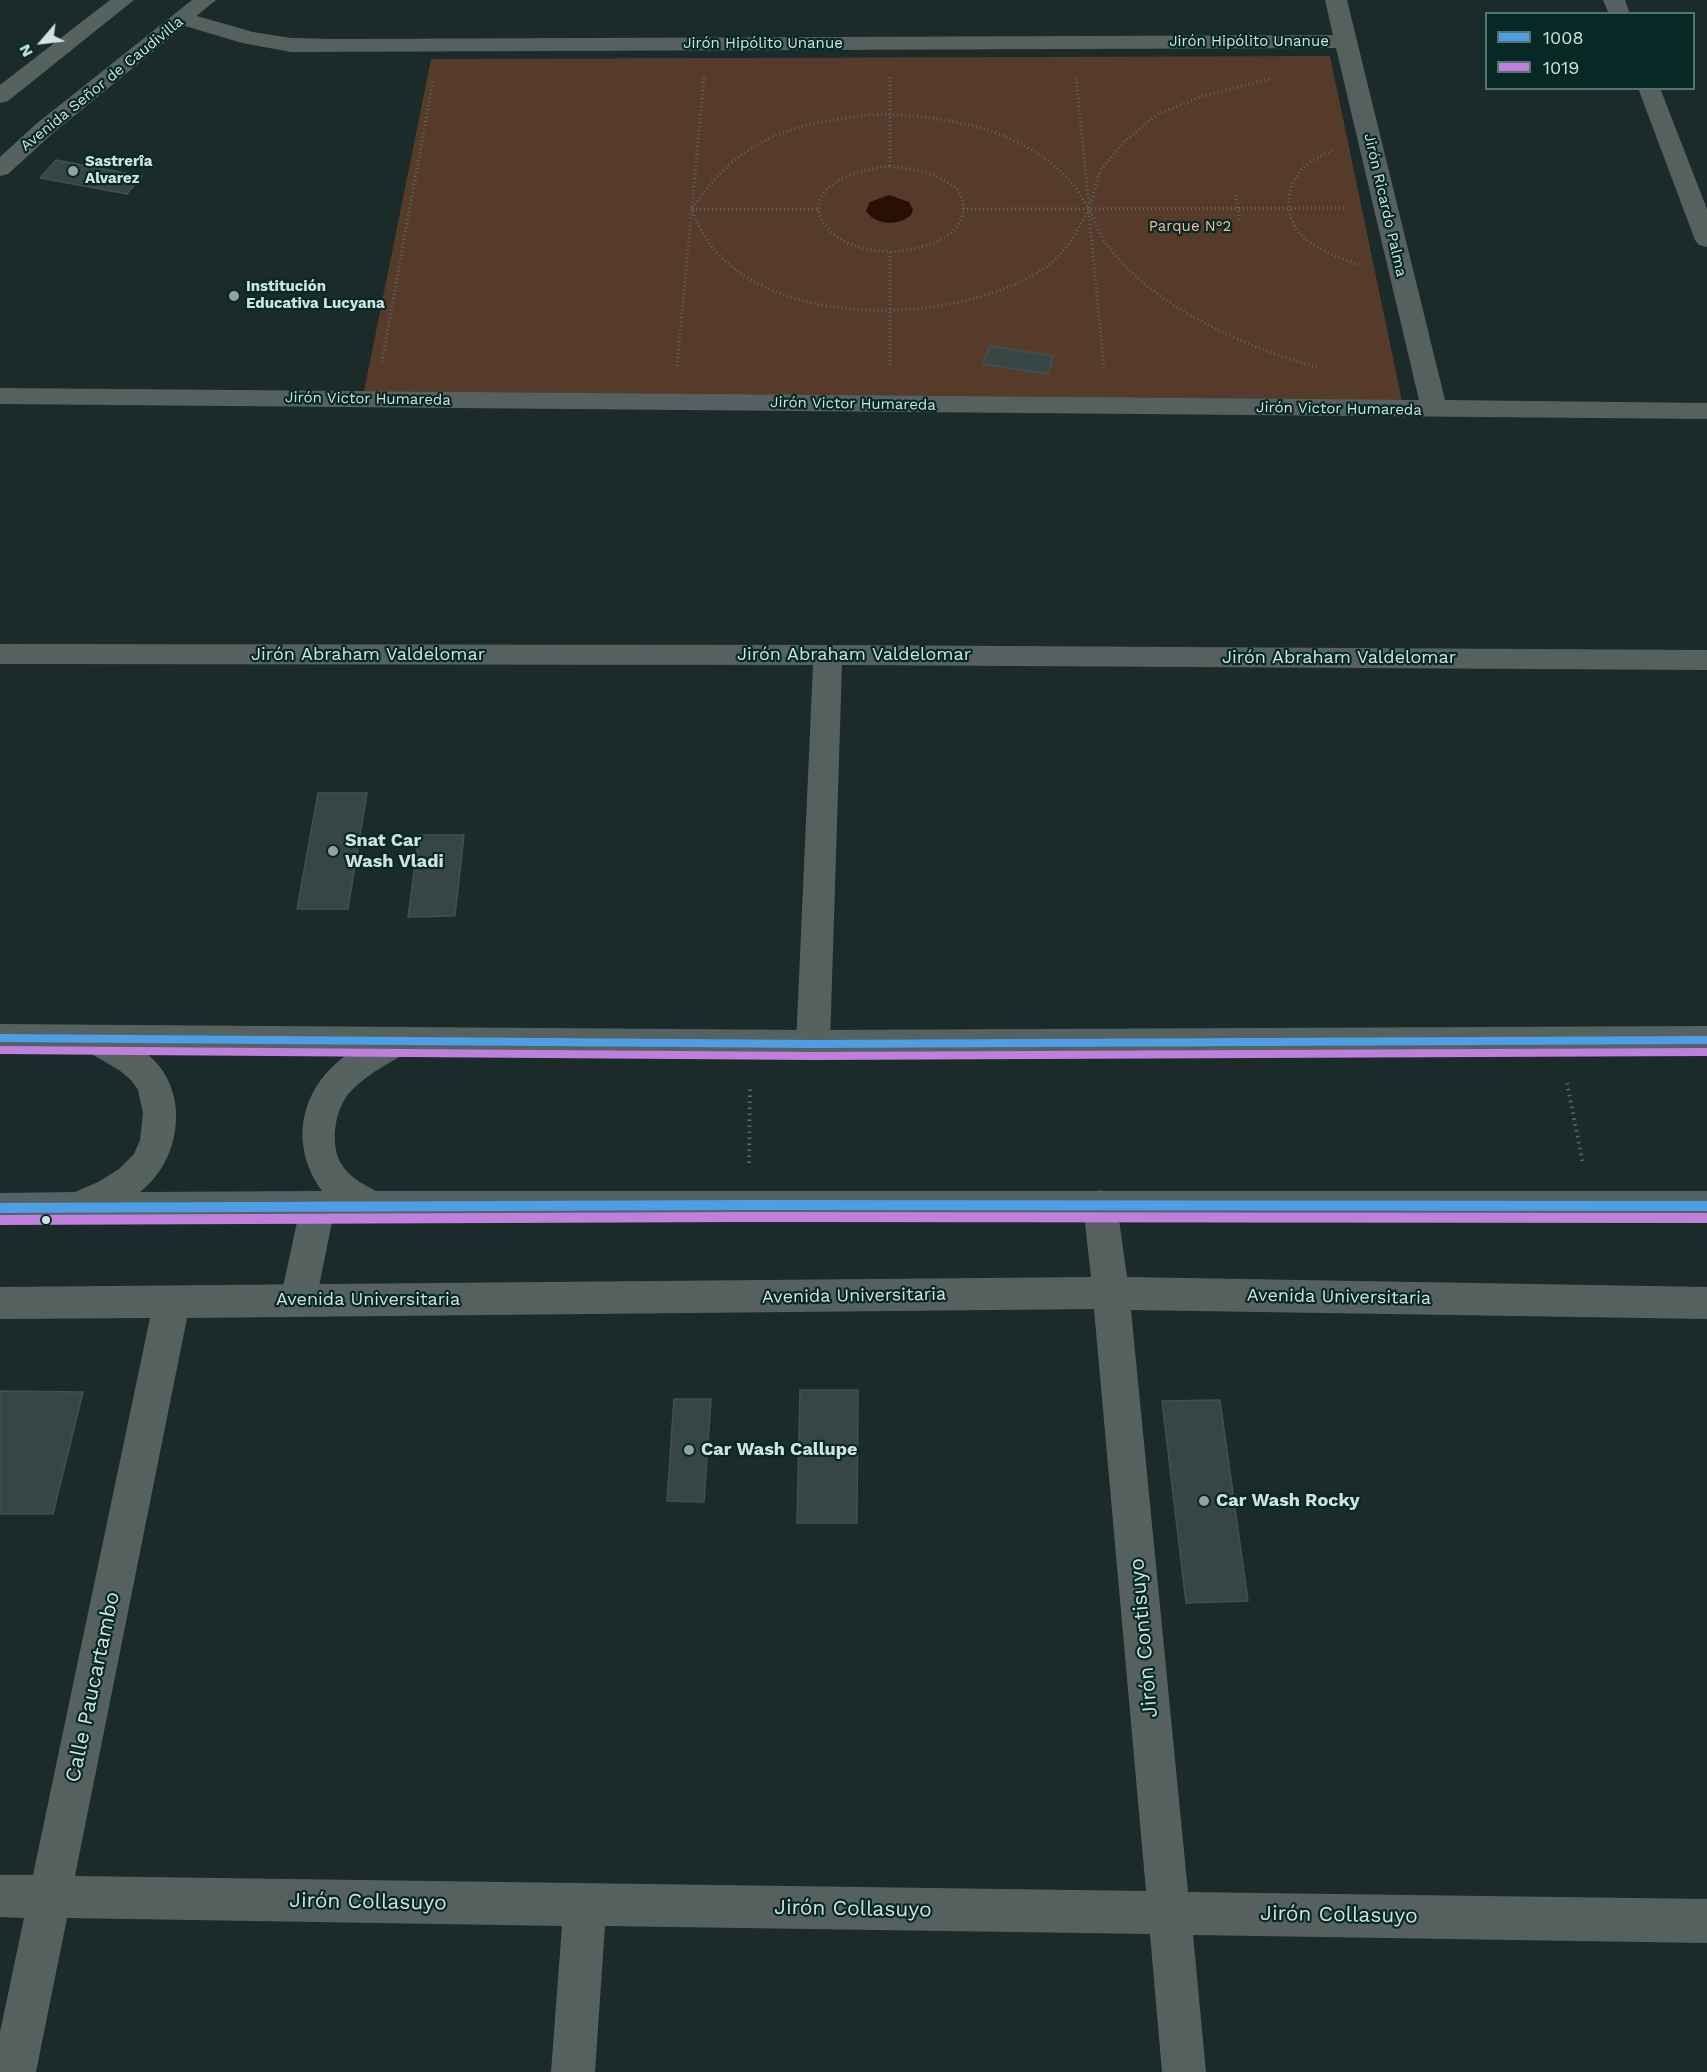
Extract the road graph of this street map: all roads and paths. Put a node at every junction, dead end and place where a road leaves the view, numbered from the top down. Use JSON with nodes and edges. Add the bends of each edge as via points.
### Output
{"nodes":[{"id":1,"x":123,"y":0,"type":"edge"},
{"id":2,"x":205,"y":0,"type":"edge"},
{"id":3,"x":1336,"y":0,"type":"edge"},
{"id":4,"x":183,"y":18,"type":"junction"},
{"id":5,"x":1346,"y":41,"type":"junction"},
{"id":6,"x":890,"y":44,"type":"junction"},
{"id":7,"x":708,"y":45,"type":"junction"},
{"id":8,"x":434,"y":74,"type":"dead end"},
{"id":9,"x":1076,"y":75,"type":"dead end"},
{"id":10,"x":1279,"y":77,"type":"dead end"},
{"id":11,"x":1649,"y":90,"type":"edge"},
{"id":12,"x":0,"y":96,"type":"edge"},
{"id":13,"x":890,"y":114,"type":"junction"},
{"id":14,"x":1340,"y":145,"type":"dead end"},
{"id":15,"x":890,"y":166,"type":"junction"},
{"id":16,"x":0,"y":170,"type":"edge"},
{"id":17,"x":1236,"y":195,"type":"dead end"},
{"id":18,"x":1089,"y":208,"type":"junction"},
{"id":19,"x":1238,"y":208,"type":"junction"},
{"id":20,"x":1288,"y":208,"type":"junction"},
{"id":21,"x":1386,"y":208,"type":"junction"},
{"id":22,"x":692,"y":209,"type":"junction"},
{"id":23,"x":819,"y":209,"type":"junction"},
{"id":24,"x":963,"y":209,"type":"junction"},
{"id":25,"x":1240,"y":222,"type":"dead end"},
{"id":26,"x":1707,"y":240,"type":"edge"},
{"id":27,"x":890,"y":252,"type":"junction"},
{"id":28,"x":1359,"y":265,"type":"dead end"},
{"id":29,"x":891,"y":311,"type":"junction"},
{"id":30,"x":382,"y":364,"type":"dead end"},
{"id":31,"x":1321,"y":369,"type":"dead end"},
{"id":32,"x":1104,"y":370,"type":"dead end"},
{"id":33,"x":0,"y":396,"type":"edge"},
{"id":34,"x":674,"y":402,"type":"junction"},
{"id":35,"x":890,"y":404,"type":"junction"},
{"id":36,"x":1434,"y":410,"type":"junction"},
{"id":37,"x":1707,"y":411,"type":"edge"},
{"id":38,"x":0,"y":654,"type":"edge"},
{"id":39,"x":828,"y":655,"type":"junction"},
{"id":40,"x":1707,"y":660,"type":"edge"},
{"id":41,"x":1707,"y":1017,"type":"edge"},
{"id":42,"x":0,"y":1038,"type":"edge"},
{"id":43,"x":91,"y":1038,"type":"junction"},
{"id":44,"x":1707,"y":1040,"type":"edge"},
{"id":45,"x":1559,"y":1041,"type":"junction"},
{"id":46,"x":1623,"y":1041,"type":"junction"},
{"id":47,"x":397,"y":1042,"type":"junction"},
{"id":48,"x":750,"y":1043,"type":"junction"},
{"id":49,"x":813,"y":1044,"type":"junction"},
{"id":50,"x":749,"y":1205,"type":"junction"},
{"id":51,"x":1100,"y":1205,"type":"junction"},
{"id":52,"x":318,"y":1206,"type":"junction"},
{"id":53,"x":370,"y":1206,"type":"junction"},
{"id":54,"x":1592,"y":1206,"type":"junction"},
{"id":55,"x":1707,"y":1206,"type":"edge"},
{"id":56,"x":0,"y":1208,"type":"edge"},
{"id":57,"x":74,"y":1210,"type":"junction"},
{"id":58,"x":1111,"y":1293,"type":"junction"},
{"id":59,"x":172,"y":1301,"type":"junction"},
{"id":60,"x":298,"y":1301,"type":"junction"},
{"id":61,"x":0,"y":1303,"type":"edge"},
{"id":62,"x":1707,"y":1303,"type":"edge"},
{"id":63,"x":0,"y":1896,"type":"edge"},
{"id":64,"x":50,"y":1896,"type":"junction"},
{"id":65,"x":585,"y":1905,"type":"junction"},
{"id":66,"x":1170,"y":1912,"type":"junction"},
{"id":67,"x":1707,"y":1921,"type":"edge"},
{"id":68,"x":14,"y":2072,"type":"edge"},
{"id":69,"x":573,"y":2072,"type":"edge"},
{"id":70,"x":1184,"y":2072,"type":"edge"}],
"edges":[{"from":1,"to":12,"type":"main road"},
{"from":2,"to":4,"type":"main road","name":"Avenida Señor de Caudivilla"},
{"from":3,"to":5,"type":"street","name":"Jirón Ricardo Palma"},
{"from":4,"to":7,"type":"street","name":"Jirón Hipólito Unanue","via":[[250,38],[291,45]]},
{"from":4,"to":16,"type":"main road","name":"Avenida Señor de Caudivilla","via":[[44,129]]},
{"from":5,"to":6,"type":"street","name":"Jirón Hipólito Unanue"},
{"from":5,"to":21,"type":"street","name":"Jirón Ricardo Palma"},
{"from":6,"to":7,"type":"street","name":"Jirón Hipólito Unanue"},
{"from":6,"to":13,"type":"path"},
{"from":7,"to":22,"type":"path"},
{"from":8,"to":30,"type":"path"},
{"from":9,"to":18,"type":"path"},
{"from":10,"to":18,"type":"path","via":[[1203,96],[1158,114],[1125,141],[1100,171]]},
{"from":11,"to":26,"type":"street"},
{"from":13,"to":15,"type":"path"},
{"from":13,"to":18,"type":"path","via":[[945,119],[1005,136],[1053,164],[1071,181]]},
{"from":13,"to":22,"type":"path","via":[[816,122],[760,142],[718,171]]},
{"from":14,"to":20,"type":"path","via":[[1306,165],[1291,185]]},
{"from":15,"to":23,"type":"path","via":[[868,168],[833,183],[822,195]]},
{"from":15,"to":24,"type":"path","via":[[932,174],[949,184]]},
{"from":17,"to":19,"type":"path"},
{"from":18,"to":19,"type":"path"},
{"from":18,"to":24,"type":"path"},
{"from":18,"to":29,"type":"path","via":[[1065,250],[1021,282],[961,304]]},
{"from":18,"to":31,"type":"path","via":[[1105,243],[1138,278],[1181,310],[1233,338]]},
{"from":18,"to":32,"type":"path"},
{"from":19,"to":20,"type":"path"},
{"from":19,"to":25,"type":"path"},
{"from":20,"to":21,"type":"path"},
{"from":20,"to":28,"type":"path","via":[[1298,231],[1319,248]]},
{"from":21,"to":36,"type":"street","name":"Jirón Ricardo Palma"},
{"from":22,"to":23,"type":"path"},
{"from":22,"to":29,"type":"path","via":[[701,234],[714,251],[758,282],[820,304]]},
{"from":22,"to":34,"type":"path"},
{"from":23,"to":27,"type":"path","via":[[823,223],[835,236],[855,246]]},
{"from":24,"to":27,"type":"path","via":[[959,224],[947,237],[927,246]]},
{"from":27,"to":29,"type":"path"},
{"from":29,"to":35,"type":"path"},
{"from":33,"to":34,"type":"street","name":"Jirón Victor Humareda"},
{"from":34,"to":35,"type":"street","name":"Jirón Victor Humareda"},
{"from":35,"to":36,"type":"street","name":"Jirón Victor Humareda"},
{"from":36,"to":37,"type":"street","name":"Jirón Victor Humareda"},
{"from":38,"to":39,"type":"street","name":"Jirón Abraham Valdelomar"},
{"from":39,"to":40,"type":"street","name":"Jirón Abraham Valdelomar"},
{"from":39,"to":49,"type":"street"},
{"from":41,"to":46,"type":"main road"},
{"from":42,"to":43,"type":"main road"},
{"from":43,"to":47,"type":"main road"},
{"from":43,"to":57,"type":"main road","via":[[133,1061],[147,1076],[159,1096],[161,1124],[153,1150],[138,1173],[110,1193]]},
{"from":44,"to":46,"type":"main road"},
{"from":45,"to":46,"type":"main road"},
{"from":45,"to":49,"type":"main road"},
{"from":45,"to":54,"type":"path"},
{"from":47,"to":48,"type":"main road"},
{"from":47,"to":53,"type":"main road","via":[[358,1065],[334,1087],[321,1113],[318,1140],[323,1163],[336,1184]]},
{"from":48,"to":49,"type":"main road"},
{"from":48,"to":50,"type":"path"},
{"from":50,"to":51,"type":"main road"},
{"from":50,"to":53,"type":"main road"},
{"from":51,"to":54,"type":"main road"},
{"from":51,"to":58,"type":"street","name":"Jirón Contisuyo"},
{"from":52,"to":53,"type":"main road"},
{"from":52,"to":57,"type":"main road"},
{"from":52,"to":60,"type":"main road"},
{"from":54,"to":55,"type":"main road"},
{"from":56,"to":57,"type":"main road"},
{"from":58,"to":60,"type":"street","name":"Avenida Universitaria"},
{"from":58,"to":62,"type":"street","name":"Avenida Universitaria"},
{"from":58,"to":66,"type":"street","name":"Jirón Contisuyo"},
{"from":59,"to":60,"type":"street","name":"Avenida Universitaria"},
{"from":59,"to":61,"type":"street","name":"Avenida Universitaria"},
{"from":59,"to":64,"type":"street","name":"Calle Paucartambo"},
{"from":63,"to":64,"type":"street","name":"Jirón Collasuyo"},
{"from":64,"to":65,"type":"street","name":"Jirón Collasuyo"},
{"from":64,"to":68,"type":"street","name":"Calle Paucartambo"},
{"from":65,"to":66,"type":"street","name":"Jirón Collasuyo"},
{"from":65,"to":69,"type":"street"},
{"from":66,"to":67,"type":"street","name":"Jirón Collasuyo"},
{"from":66,"to":70,"type":"street","name":"Jirón Contisuyo"}]}
